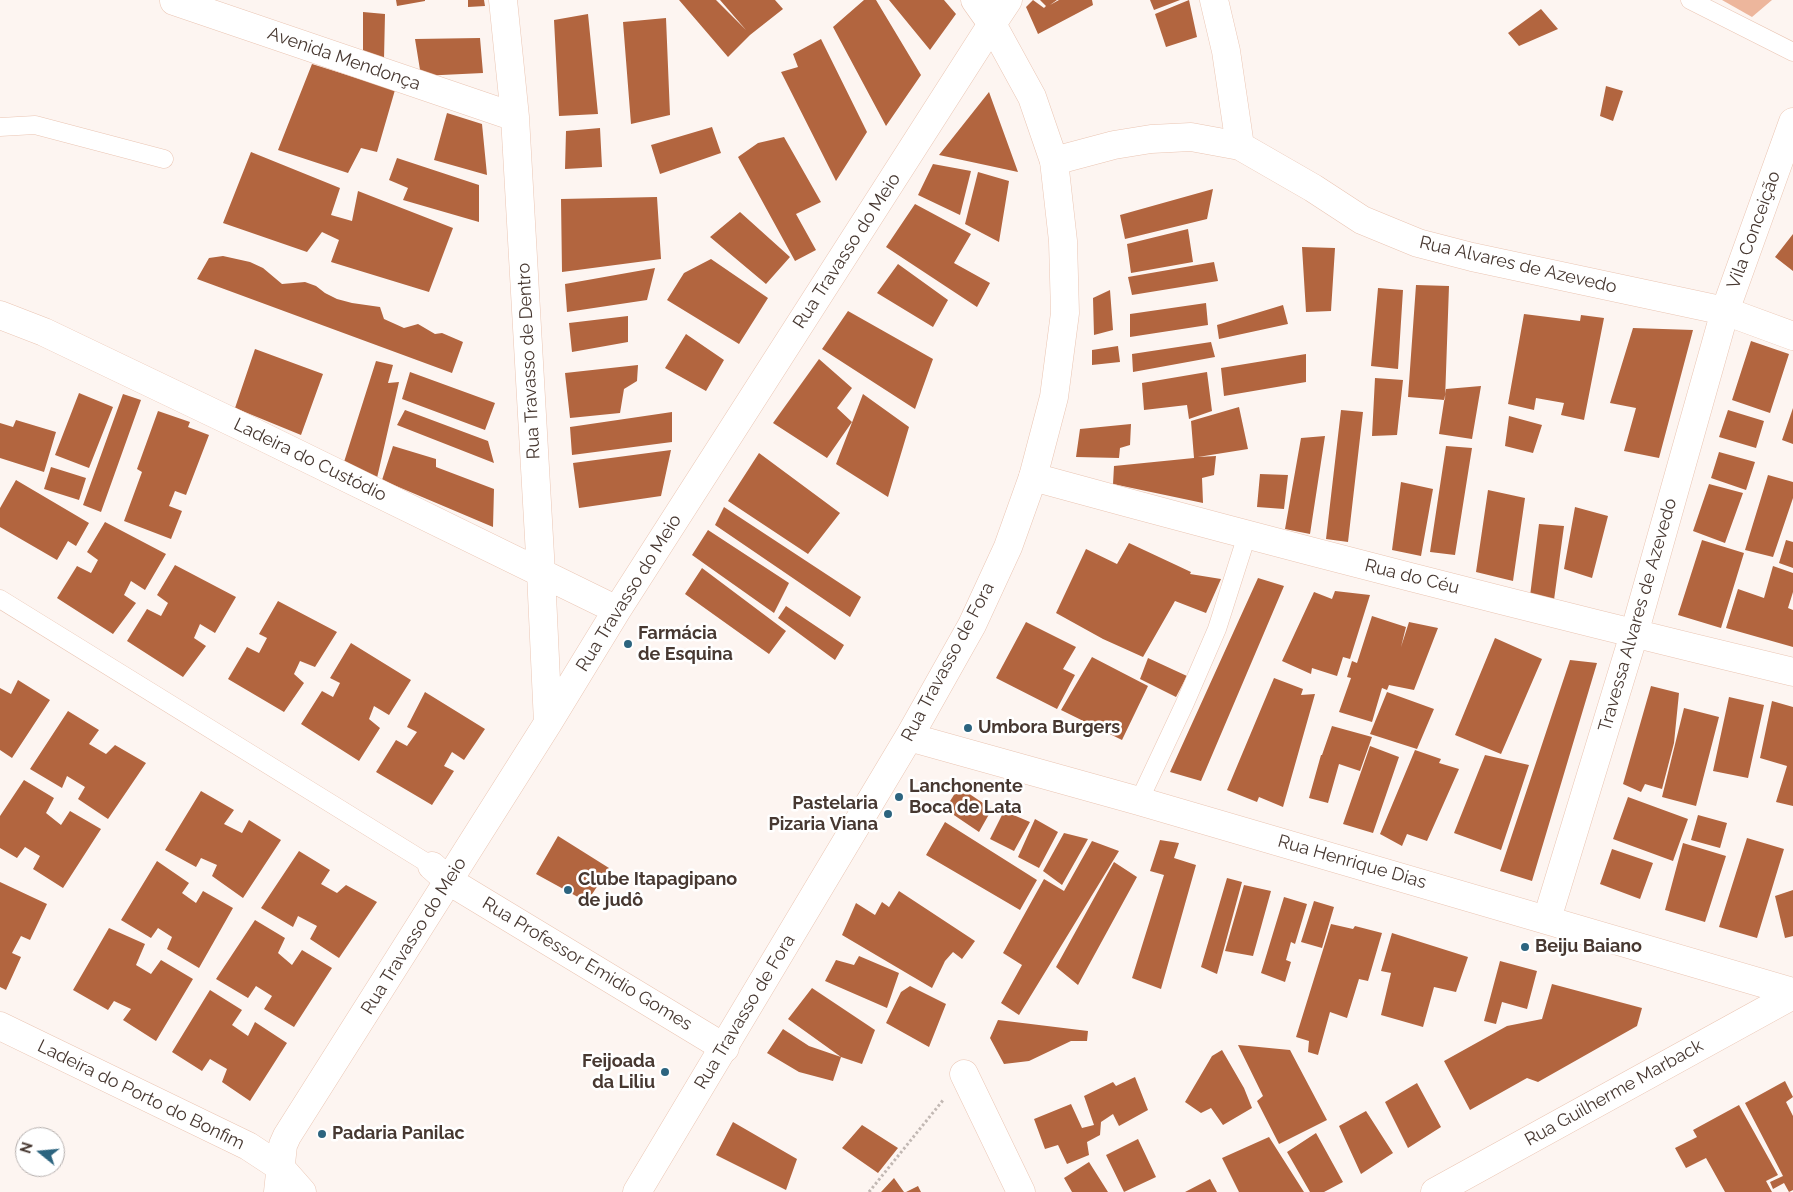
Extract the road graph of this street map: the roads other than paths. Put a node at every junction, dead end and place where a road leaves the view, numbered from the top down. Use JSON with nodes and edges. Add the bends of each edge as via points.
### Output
{"nodes":[{"id":1,"x":974,"y":0,"type":"edge"},
{"id":2,"x":1008,"y":0,"type":"edge"},
{"id":3,"x":1214,"y":0,"type":"edge"},
{"id":4,"x":1690,"y":0,"type":"edge"},
{"id":5,"x":174,"y":1,"type":"edge"},
{"id":6,"x":507,"y":3,"type":"edge"},
{"id":7,"x":992,"y":24,"type":"junction"},
{"id":8,"x":1793,"y":52,"type":"edge"},
{"id":9,"x":515,"y":117,"type":"junction"},
{"id":10,"x":1793,"y":122,"type":"edge"},
{"id":11,"x":0,"y":127,"type":"edge"},
{"id":12,"x":1240,"y":146,"type":"junction"},
{"id":13,"x":164,"y":159,"type":"dead end"},
{"id":14,"x":1054,"y":161,"type":"junction"},
{"id":15,"x":1725,"y":311,"type":"junction"},
{"id":16,"x":0,"y":315,"type":"edge"},
{"id":17,"x":1793,"y":336,"type":"edge"},
{"id":18,"x":1033,"y":478,"type":"junction"},
{"id":19,"x":1247,"y":535,"type":"junction"},
{"id":20,"x":542,"y":573,"type":"junction"},
{"id":21,"x":0,"y":599,"type":"edge"},
{"id":22,"x":617,"y":610,"type":"junction"},
{"id":23,"x":1634,"y":634,"type":"junction"},
{"id":24,"x":1793,"y":672,"type":"edge"},
{"id":25,"x":548,"y":723,"type":"junction"},
{"id":26,"x":909,"y":737,"type":"junction"},
{"id":27,"x":1139,"y":801,"type":"junction"},
{"id":28,"x":441,"y":874,"type":"junction"},
{"id":29,"x":1547,"y":919,"type":"junction"},
{"id":30,"x":1793,"y":993,"type":"edge"},
{"id":31,"x":0,"y":1026,"type":"edge"},
{"id":32,"x":725,"y":1048,"type":"junction"},
{"id":33,"x":964,"y":1074,"type":"road end"},
{"id":34,"x":279,"y":1180,"type":"edge"},
{"id":35,"x":302,"y":1192,"type":"edge"},
{"id":36,"x":637,"y":1192,"type":"edge"},
{"id":37,"x":1022,"y":1192,"type":"edge"},
{"id":38,"x":1435,"y":1192,"type":"edge"}],
"edges":[{"from":1,"to":7,"type":"street","name":"Rua Travasso de Fora"},
{"from":2,"to":7,"type":"street","name":"Rua Travasso do Meio"},
{"from":3,"to":12,"type":"street","via":[[1226,51]]},
{"from":4,"to":8,"type":"lane"},
{"from":5,"to":9,"type":"street","name":"Avenida Mendonça"},
{"from":6,"to":9,"type":"street","name":"Rua Travasso de Dentro"},
{"from":7,"to":14,"type":"street","name":"Rua Travasso de Fora","via":[[1032,97]]},
{"from":7,"to":22,"type":"street","name":"Rua Travasso do Meio"},
{"from":9,"to":20,"type":"street","name":"Rua Travasso de Dentro"},
{"from":10,"to":15,"type":"street","name":"Vila Conceição"},
{"from":11,"to":13,"type":"lane","via":[[35,125]]},
{"from":12,"to":14,"type":"street","name":"Rua Alvares de Azevedo","via":[[1191,137],[1151,139]]},
{"from":12,"to":15,"type":"street","name":"Rua Alvares de Azevedo","via":[[1362,220],[1418,243]]},
{"from":14,"to":18,"type":"street","name":"Rua Travasso de Fora","via":[[1063,241],[1065,312],[1054,397]]},
{"from":15,"to":17,"type":"street","name":"Rua Alvares de Azevedo"},
{"from":15,"to":23,"type":"street","name":"Travessa Alvares de Azevedo"},
{"from":16,"to":20,"type":"street","name":"Ladeira do Custódio","via":[[44,332]]},
{"from":18,"to":19,"type":"street","name":"Rua do Céu"},
{"from":18,"to":26,"type":"street","name":"Rua Travasso de Fora","via":[[1008,547],[972,625]]},
{"from":19,"to":23,"type":"street","name":"Rua do Céu"},
{"from":19,"to":27,"type":"lane","via":[[1217,629]]},
{"from":20,"to":22,"type":"street","name":"Ladeira do Custódio"},
{"from":20,"to":25,"type":"street","name":"Rua Travasso de Dentro"},
{"from":21,"to":28,"type":"lane"},
{"from":22,"to":25,"type":"street","name":"Rua Travasso do Meio"},
{"from":23,"to":24,"type":"street","name":"Rua do Céu"},
{"from":23,"to":29,"type":"street","name":"Travessa Alvares de Azevedo"},
{"from":25,"to":28,"type":"street","name":"Rua Travasso do Meio"},
{"from":26,"to":27,"type":"street","name":"Rua Henrique Dias"},
{"from":26,"to":32,"type":"street","name":"Rua Travasso de Fora"},
{"from":27,"to":29,"type":"street","name":"Rua Henrique Dias"},
{"from":28,"to":32,"type":"street","name":"Rua Professor Emidio Gomes"},
{"from":28,"to":34,"type":"street","name":"Rua Travasso do Meio","via":[[287,1136]]},
{"from":29,"to":30,"type":"street","name":"Rua Henrique Dias"},
{"from":30,"to":38,"type":"street","name":"Rua Guilherme Marback"},
{"from":31,"to":34,"type":"street","name":"Ladeira do Porto do Bonfim","via":[[248,1146]]},
{"from":32,"to":36,"type":"street","name":"Rua Travasso de Fora"},
{"from":33,"to":37,"type":"street"},
{"from":34,"to":35,"type":"street","name":"Ladeira do Porto do Bonfim"}]}
